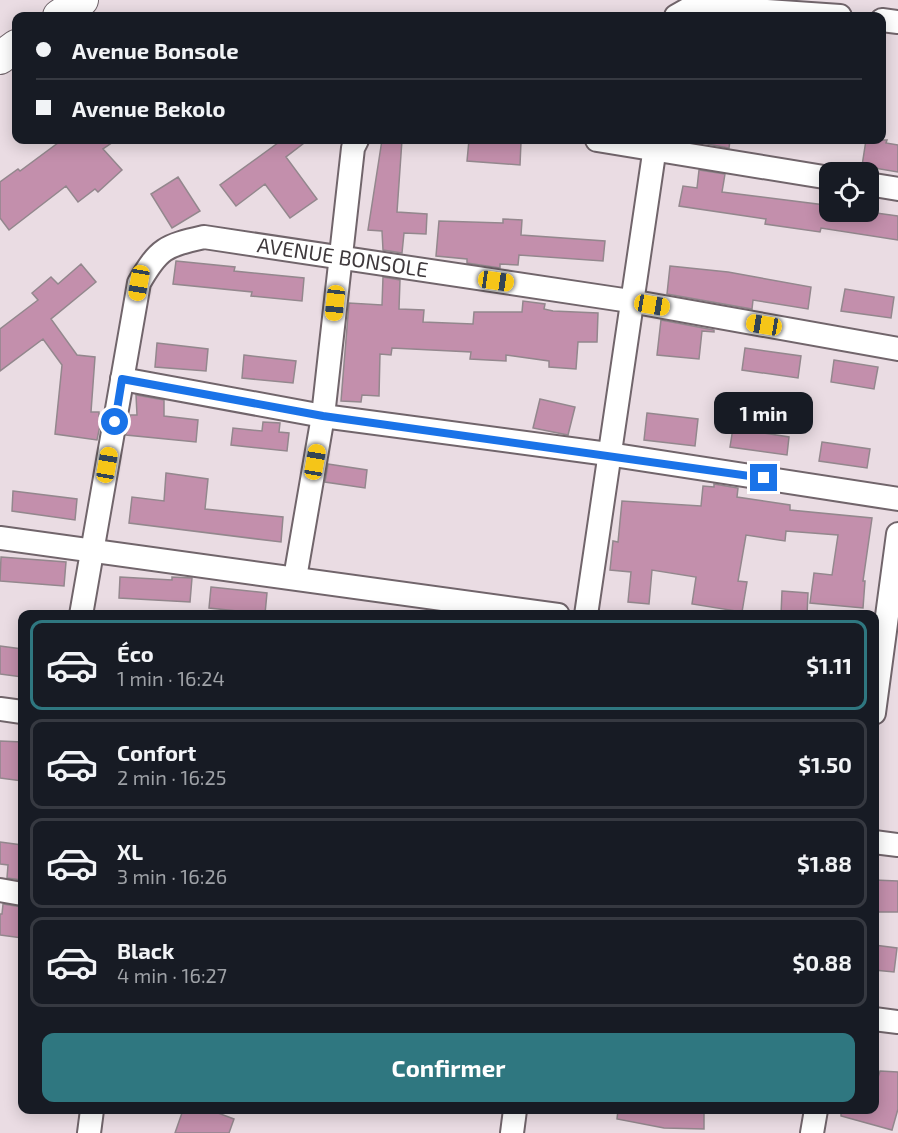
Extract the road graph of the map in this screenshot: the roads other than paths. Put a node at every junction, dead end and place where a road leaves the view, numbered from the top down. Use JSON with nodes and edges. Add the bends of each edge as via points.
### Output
{"nodes":[{"id":1,"x":82,"y":0,"type":"edge"},
{"id":2,"x":65,"y":12,"type":"edge"},
{"id":3,"x":683,"y":12,"type":"edge"},
{"id":4,"x":782,"y":12,"type":"edge"},
{"id":5,"x":355,"y":144,"type":"edge"},
{"id":6,"x":655,"y":144,"type":"edge"},
{"id":7,"x":819,"y":176,"type":"edge"},
{"id":8,"x":879,"y":186,"type":"edge"},
{"id":9,"x":898,"y":189,"type":"edge"},
{"id":10,"x":339,"y":258,"type":"junction"},
{"id":11,"x":630,"y":301,"type":"junction"},
{"id":12,"x":898,"y":349,"type":"edge"},
{"id":13,"x":122,"y":379,"type":"junction"},
{"id":14,"x":323,"y":416,"type":"junction"},
{"id":15,"x":608,"y":454,"type":"junction"},
{"id":16,"x":898,"y":499,"type":"edge"},
{"id":17,"x":898,"y":534,"type":"edge"},
{"id":18,"x":0,"y":538,"type":"edge"},
{"id":19,"x":92,"y":551,"type":"junction"},
{"id":20,"x":295,"y":578,"type":"junction"},
{"id":21,"x":82,"y":610,"type":"edge"},
{"id":22,"x":522,"y":610,"type":"edge"},
{"id":23,"x":587,"y":610,"type":"edge"},
{"id":24,"x":884,"y":664,"type":"edge"},
{"id":25,"x":879,"y":688,"type":"edge"},
{"id":26,"x":0,"y":709,"type":"edge"},
{"id":27,"x":18,"y":711,"type":"edge"},
{"id":28,"x":879,"y":843,"type":"edge"},
{"id":29,"x":898,"y":845,"type":"edge"},
{"id":30,"x":0,"y":890,"type":"edge"},
{"id":31,"x":18,"y":893,"type":"edge"},
{"id":32,"x":879,"y":1020,"type":"edge"},
{"id":33,"x":898,"y":1022,"type":"edge"},
{"id":34,"x":91,"y":1114,"type":"edge"},
{"id":35,"x":514,"y":1114,"type":"edge"},
{"id":36,"x":815,"y":1114,"type":"edge"},
{"id":37,"x":89,"y":1133,"type":"edge"},
{"id":38,"x":512,"y":1133,"type":"edge"},
{"id":39,"x":812,"y":1133,"type":"edge"}],
"edges":[{"from":1,"to":2,"type":"street"},
{"from":3,"to":4,"type":"street","via":[[694,6]]},
{"from":5,"to":10,"type":"street"},
{"from":6,"to":7,"type":"street"},
{"from":6,"to":11,"type":"street"},
{"from":8,"to":9,"type":"street"},
{"from":10,"to":11,"type":"street","name":"AVENUE BONSOLE"},
{"from":10,"to":13,"type":"street","name":"AVENUE BONSOLE","via":[[204,237],[171,245],[153,258],[139,283]]},
{"from":10,"to":14,"type":"street"},
{"from":11,"to":12,"type":"street","name":"AVENUE BONSOLE"},
{"from":11,"to":15,"type":"street"},
{"from":13,"to":14,"type":"street"},
{"from":13,"to":19,"type":"street","name":"AVENUE BONSOLE"},
{"from":14,"to":15,"type":"street"},
{"from":14,"to":20,"type":"street"},
{"from":15,"to":16,"type":"street"},
{"from":15,"to":23,"type":"street"},
{"from":17,"to":24,"type":"street"},
{"from":18,"to":19,"type":"street"},
{"from":19,"to":20,"type":"street"},
{"from":19,"to":21,"type":"street","name":"AVENUE BONSOLE"},
{"from":20,"to":22,"type":"street"},
{"from":24,"to":25,"type":"street"},
{"from":26,"to":27,"type":"street"},
{"from":28,"to":29,"type":"street"},
{"from":30,"to":31,"type":"street"},
{"from":32,"to":33,"type":"street"},
{"from":34,"to":37,"type":"street"},
{"from":35,"to":38,"type":"street"},
{"from":36,"to":39,"type":"street"}]}
